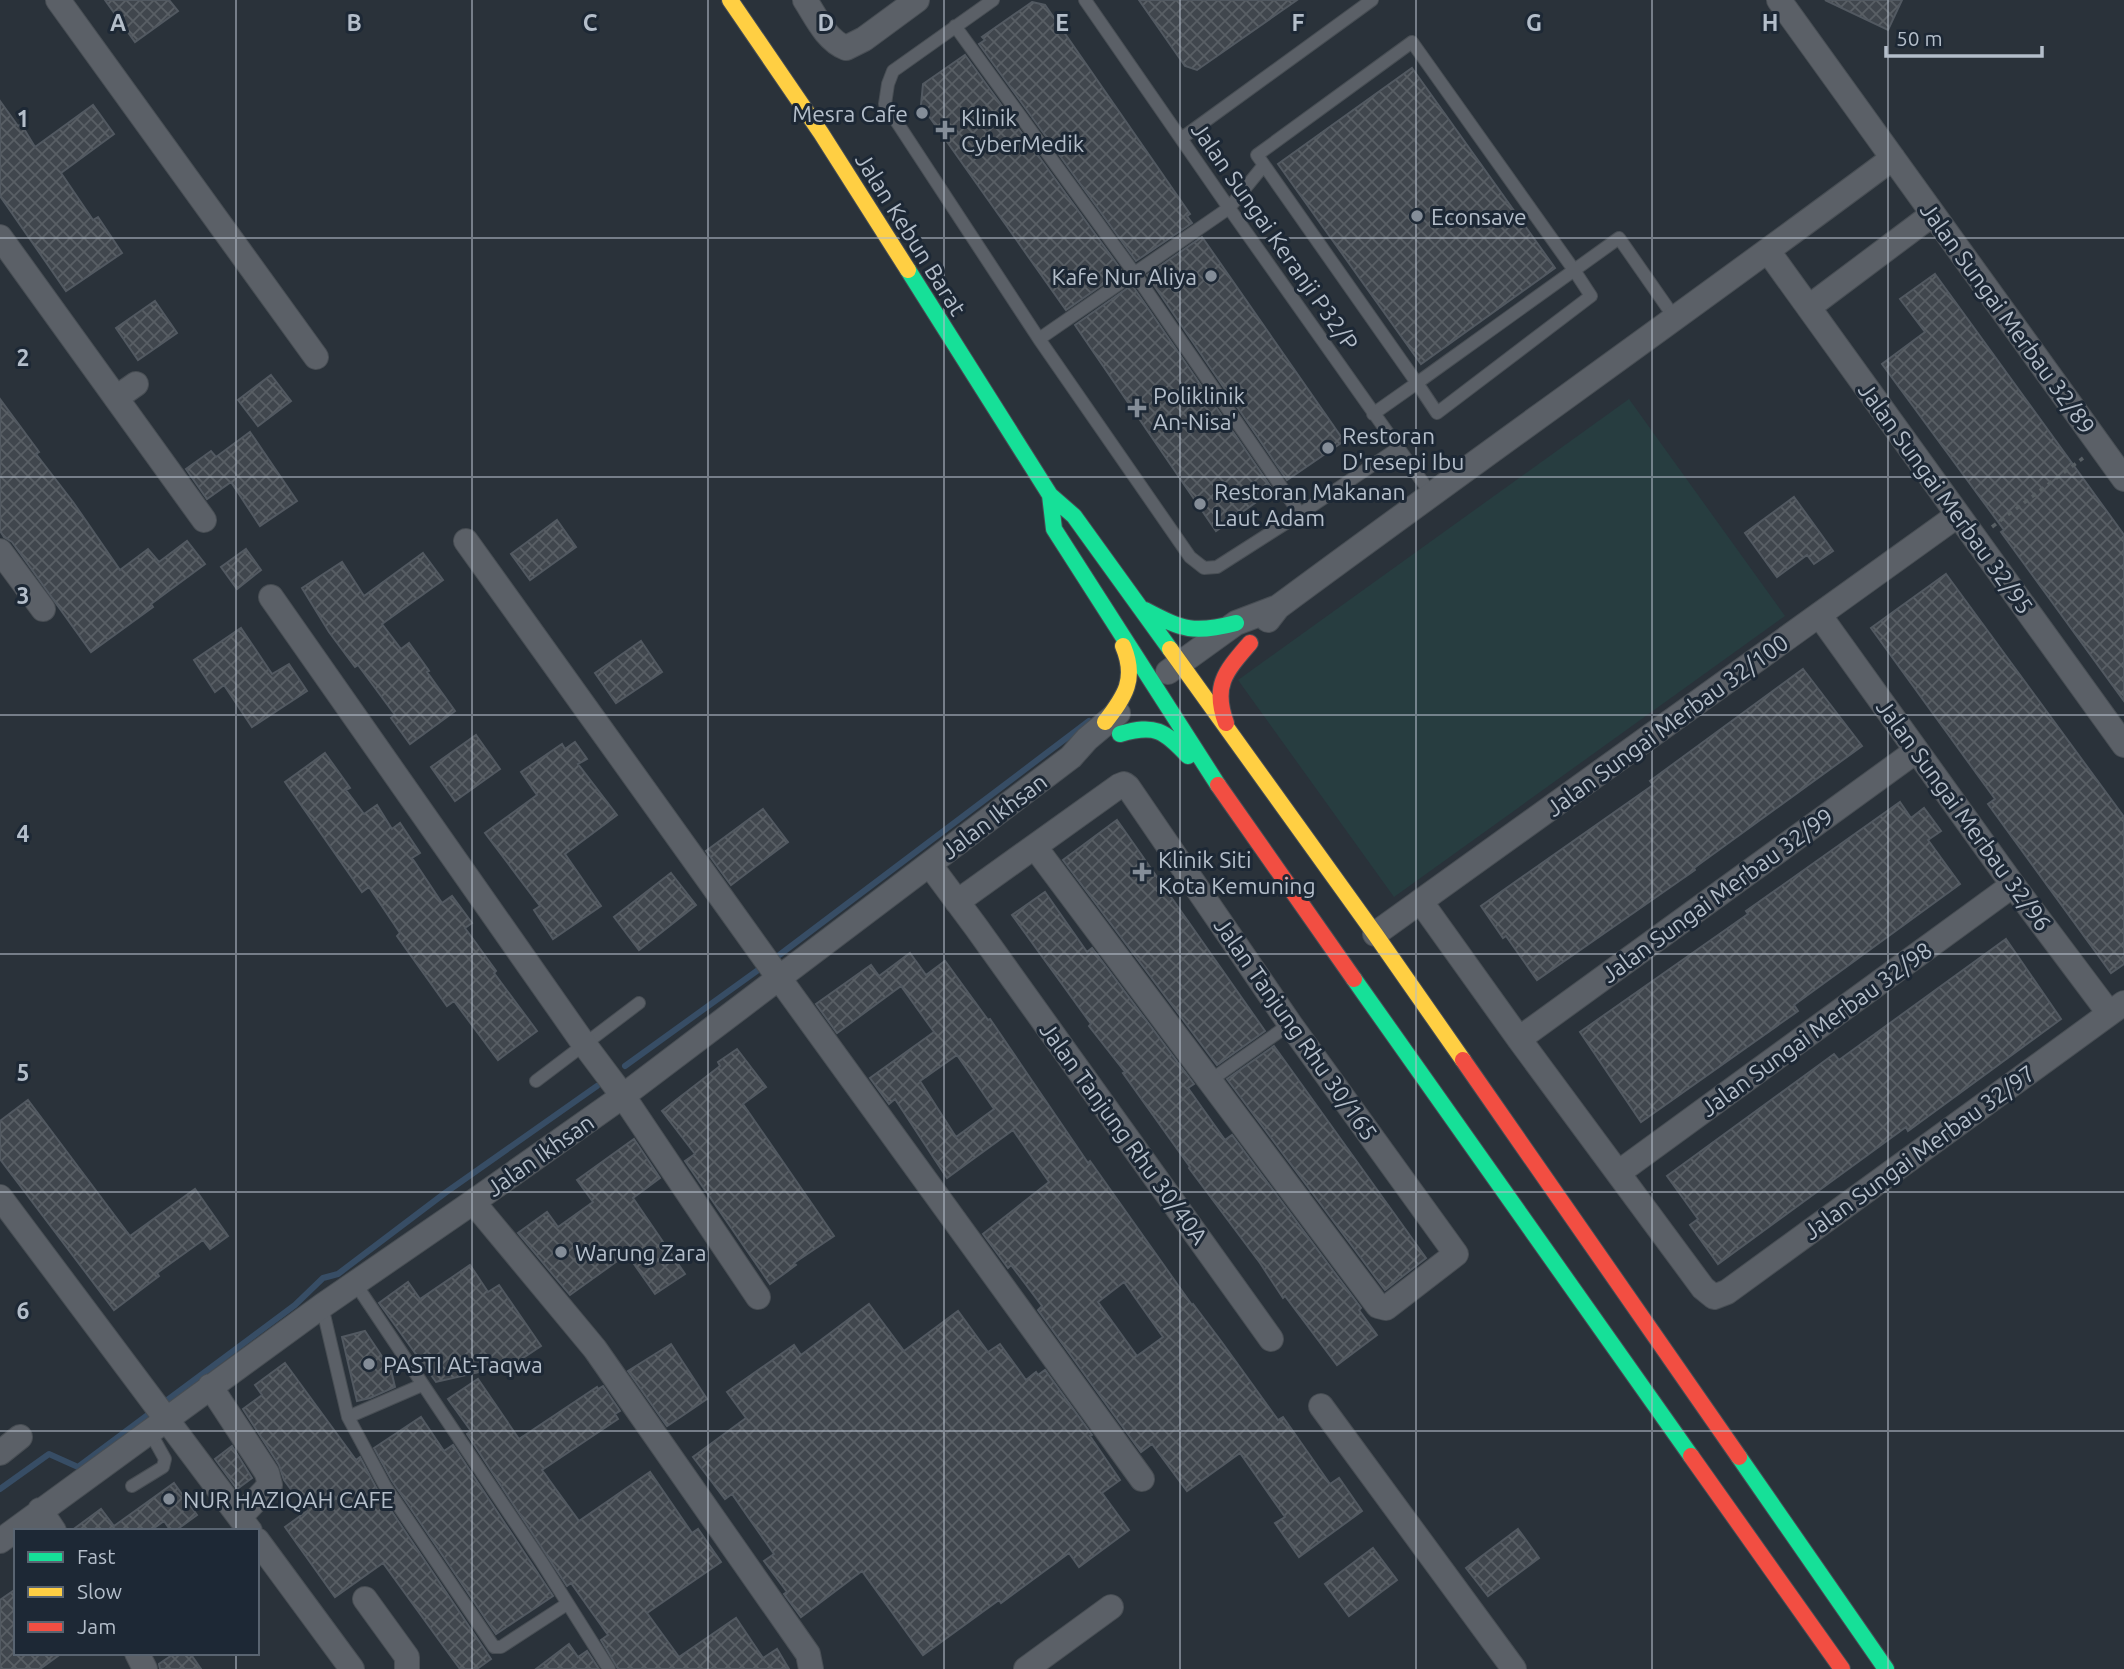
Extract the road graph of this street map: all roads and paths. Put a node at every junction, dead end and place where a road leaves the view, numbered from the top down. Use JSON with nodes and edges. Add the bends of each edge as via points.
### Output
{"nodes":[{"id":1,"x":58,"y":0,"type":"edge"},
{"id":2,"x":730,"y":0,"type":"edge"},
{"id":3,"x":804,"y":0,"type":"edge"},
{"id":4,"x":917,"y":0,"type":"edge"},
{"id":5,"x":993,"y":0,"type":"edge"},
{"id":6,"x":1085,"y":0,"type":"edge"},
{"id":7,"x":1372,"y":0,"type":"edge"},
{"id":8,"x":1779,"y":0,"type":"edge"},
{"id":9,"x":955,"y":26,"type":"junction"},
{"id":10,"x":1182,"y":138,"type":"junction"},
{"id":11,"x":1893,"y":158,"type":"junction"},
{"id":12,"x":1264,"y":165,"type":"junction"},
{"id":13,"x":1229,"y":208,"type":"junction"},
{"id":14,"x":1933,"y":214,"type":"junction"},
{"id":15,"x":0,"y":237,"type":"edge"},
{"id":16,"x":1768,"y":251,"type":"junction"},
{"id":17,"x":1574,"y":270,"type":"junction"},
{"id":18,"x":1135,"y":274,"type":"junction"},
{"id":19,"x":1809,"y":307,"type":"junction"},
{"id":20,"x":1674,"y":317,"type":"junction"},
{"id":21,"x":1039,"y":339,"type":"junction"},
{"id":22,"x":316,"y":357,"type":"dead end"},
{"id":23,"x":1417,"y":383,"type":"junction"},
{"id":24,"x":1373,"y":414,"type":"junction"},
{"id":25,"x":2100,"y":446,"type":"junction"},
{"id":26,"x":1398,"y":448,"type":"junction"},
{"id":27,"x":2124,"y":478,"type":"edge"},
{"id":28,"x":1431,"y":494,"type":"junction"},
{"id":29,"x":1050,"y":495,"type":"junction"},
{"id":30,"x":1300,"y":514,"type":"junction"},
{"id":31,"x":1958,"y":515,"type":"junction"},
{"id":32,"x":204,"y":520,"type":"dead end"},
{"id":33,"x":1976,"y":539,"type":"junction"},
{"id":34,"x":466,"y":541,"type":"dead end"},
{"id":35,"x":0,"y":551,"type":"edge"},
{"id":36,"x":271,"y":597,"type":"dead end"},
{"id":37,"x":1140,"y":607,"type":"junction"},
{"id":38,"x":43,"y":609,"type":"dead end"},
{"id":39,"x":1107,"y":614,"type":"junction"},
{"id":40,"x":1820,"y":616,"type":"junction"},
{"id":41,"x":1243,"y":633,"type":"junction"},
{"id":42,"x":1180,"y":663,"type":"junction"},
{"id":43,"x":1194,"y":684,"type":"junction"},
{"id":44,"x":1159,"y":694,"type":"junction"},
{"id":45,"x":1113,"y":728,"type":"junction"},
{"id":46,"x":1232,"y":737,"type":"junction"},
{"id":47,"x":2124,"y":745,"type":"edge"},
{"id":48,"x":1916,"y":751,"type":"junction"},
{"id":49,"x":1221,"y":790,"type":"junction"},
{"id":50,"x":1035,"y":847,"type":"junction"},
{"id":51,"x":930,"y":865,"type":"junction"},
{"id":52,"x":2013,"y":885,"type":"junction"},
{"id":53,"x":957,"y":902,"type":"junction"},
{"id":54,"x":1421,"y":902,"type":"junction"},
{"id":55,"x":1375,"y":934,"type":"junction"},
{"id":56,"x":770,"y":965,"type":"junction"},
{"id":57,"x":639,"y":1003,"type":"dead end"},
{"id":58,"x":2117,"y":1008,"type":"edge"},
{"id":59,"x":1290,"y":1024,"type":"junction"},
{"id":60,"x":1519,"y":1039,"type":"junction"},
{"id":61,"x":584,"y":1044,"type":"junction"},
{"id":62,"x":1211,"y":1080,"type":"junction"},
{"id":63,"x":536,"y":1081,"type":"dead end"},
{"id":64,"x":623,"y":1096,"type":"junction"},
{"id":65,"x":1618,"y":1173,"type":"junction"},
{"id":66,"x":0,"y":1197,"type":"edge"},
{"id":67,"x":473,"y":1202,"type":"junction"},
{"id":68,"x":355,"y":1283,"type":"junction"},
{"id":69,"x":758,"y":1297,"type":"dead end"},
{"id":70,"x":322,"y":1306,"type":"junction"},
{"id":71,"x":1271,"y":1339,"type":"dead end"},
{"id":72,"x":422,"y":1385,"type":"junction"},
{"id":73,"x":210,"y":1386,"type":"junction"},
{"id":74,"x":1321,"y":1406,"type":"dead end"},
{"id":75,"x":158,"y":1416,"type":"junction"},
{"id":76,"x":348,"y":1417,"type":"junction"},
{"id":77,"x":20,"y":1437,"type":"dead end"},
{"id":78,"x":0,"y":1453,"type":"edge"},
{"id":79,"x":1142,"y":1479,"type":"dead end"},
{"id":80,"x":132,"y":1486,"type":"dead end"},
{"id":81,"x":40,"y":1510,"type":"junction"},
{"id":82,"x":245,"y":1524,"type":"edge"},
{"id":83,"x":53,"y":1529,"type":"edge"},
{"id":84,"x":2,"y":1535,"type":"edge"},
{"id":85,"x":259,"y":1543,"type":"edge"},
{"id":86,"x":365,"y":1599,"type":"dead end"},
{"id":87,"x":567,"y":1604,"type":"junction"},
{"id":88,"x":1111,"y":1607,"type":"dead end"},
{"id":89,"x":1041,"y":1665,"type":"edge"},
{"id":90,"x":352,"y":1669,"type":"edge"},
{"id":91,"x":407,"y":1669,"type":"edge"},
{"id":92,"x":609,"y":1669,"type":"edge"},
{"id":93,"x":810,"y":1669,"type":"edge"},
{"id":94,"x":1514,"y":1669,"type":"edge"},
{"id":95,"x":1842,"y":1669,"type":"edge"},
{"id":96,"x":1886,"y":1669,"type":"edge"}],
"edges":[{"from":1,"to":22,"type":"street"},
{"from":2,"to":29,"type":"main road","name":"Jalan Kebun Barat","via":[[821,133]]},
{"from":3,"to":4,"type":"street","via":[[829,37],[846,48]]},
{"from":5,"to":9,"type":"lane"},
{"from":6,"to":10,"type":"lane","name":"Jalan Sungai Keranji P32/P"},
{"from":7,"to":10,"type":"lane"},
{"from":8,"to":11,"type":"street","name":"Jalan Sungai Merbau 32/89"},
{"from":9,"to":18,"type":"lane"},
{"from":9,"to":21,"type":"lane","via":[[893,71],[885,104]]},
{"from":10,"to":13,"type":"lane","name":"Jalan Sungai Keranji P32/P"},
{"from":11,"to":14,"type":"street","name":"Jalan Sungai Merbau 32/89"},
{"from":11,"to":16,"type":"street"},
{"from":12,"to":13,"type":"lane"},
{"from":12,"to":17,"type":"lane","via":[[1257,155],[1412,42]]},
{"from":12,"to":23,"type":"lane"},
{"from":13,"to":18,"type":"lane"},
{"from":13,"to":24,"type":"lane","name":"Jalan Sungai Keranji P32/P"},
{"from":14,"to":19,"type":"street"},
{"from":14,"to":25,"type":"street","name":"Jalan Sungai Merbau 32/89"},
{"from":15,"to":32,"type":"street","via":[[126,391]]},
{"from":16,"to":19,"type":"street","name":"Jalan Sungai Merbau 32/95"},
{"from":16,"to":20,"type":"street"},
{"from":17,"to":20,"type":"lane","via":[[1619,239]]},
{"from":17,"to":23,"type":"lane"},
{"from":17,"to":23,"type":"lane","via":[[1591,296],[1437,412]]},
{"from":18,"to":21,"type":"lane"},
{"from":18,"to":30,"type":"lane"},
{"from":19,"to":31,"type":"street","name":"Jalan Sungai Merbau 32/95"},
{"from":20,"to":28,"type":"street"},
{"from":21,"to":30,"type":"lane","via":[[1190,557],[1203,568],[1232,559]]},
{"from":23,"to":24,"type":"lane"},
{"from":24,"to":26,"type":"lane","name":"Jalan Sungai Keranji P32/P"},
{"from":25,"to":27,"type":"street","name":"Jalan Sungai Merbau 32/89"},
{"from":25,"to":33,"type":"path"},
{"from":26,"to":28,"type":"lane","name":"Jalan Sungai Keranji P32/P"},
{"from":26,"to":30,"type":"lane"},
{"from":28,"to":41,"type":"street"},
{"from":29,"to":37,"type":"main road","name":"Jalan Kebun Barat","via":[[1074,516]]},
{"from":29,"to":39,"type":"main road","name":"Jalan Kebun Barat","via":[[1054,529]]},
{"from":31,"to":33,"type":"street","name":"Jalan Sungai Merbau 32/95"},
{"from":31,"to":40,"type":"street","name":"Jalan Sungai Merbau 32/100"},
{"from":33,"to":47,"type":"street","name":"Jalan Sungai Merbau 32/95"},
{"from":34,"to":56,"type":"street"},
{"from":35,"to":38,"type":"street"},
{"from":36,"to":61,"type":"street"},
{"from":37,"to":41,"type":"main road","via":[[1184,630]]},
{"from":37,"to":42,"type":"main road","name":"Jalan Kebun Barat"},
{"from":39,"to":44,"type":"main road","name":"Jalan Kebun Barat"},
{"from":39,"to":45,"type":"main road","via":[[1130,669],[1130,683]]},
{"from":40,"to":48,"type":"street","name":"Jalan Sungai Merbau 32/96"},
{"from":40,"to":54,"type":"street","name":"Jalan Sungai Merbau 32/100"},
{"from":41,"to":42,"type":"street"},
{"from":41,"to":43,"type":"street"},
{"from":41,"to":46,"type":"main road","via":[[1219,690],[1219,708]]},
{"from":42,"to":43,"type":"main road","name":"Jalan Kebun Barat"},
{"from":42,"to":44,"type":"street"},
{"from":43,"to":44,"type":"street"},
{"from":43,"to":46,"type":"main road","name":"Jalan Kebun Barat"},
{"from":44,"to":45,"type":"street","name":"Jalan Ikhsan"},
{"from":44,"to":49,"type":"main road","name":"Jalan Kebun Barat"},
{"from":45,"to":49,"type":"main road","via":[[1148,727],[1163,732]]},
{"from":45,"to":51,"type":"street","name":"Jalan Ikhsan","via":[[1095,750],[1072,757]]},
{"from":46,"to":55,"type":"main road"},
{"from":48,"to":52,"type":"street","name":"Jalan Sungai Merbau 32/96"},
{"from":48,"to":60,"type":"street","name":"Jalan Sungai Merbau 32/99"},
{"from":49,"to":95,"type":"main road"},
{"from":50,"to":53,"type":"street"},
{"from":50,"to":59,"type":"street","name":"Jalan Tanjung Rhu 30/165","via":[[1124,784]]},
{"from":50,"to":62,"type":"street"},
{"from":51,"to":53,"type":"street","name":"Jalan Tanjung Rhu 30/40A"},
{"from":51,"to":56,"type":"street","name":"Jalan Ikhsan"},
{"from":52,"to":58,"type":"street","name":"Jalan Sungai Merbau 32/96"},
{"from":52,"to":65,"type":"street","name":"Jalan Sungai Merbau 32/98"},
{"from":53,"to":71,"type":"street","name":"Jalan Tanjung Rhu 30/40A"},
{"from":54,"to":55,"type":"street","name":"Jalan Sungai Merbau 32/100"},
{"from":54,"to":60,"type":"street"},
{"from":55,"to":96,"type":"main road"},
{"from":56,"to":64,"type":"street","name":"Jalan Ikhsan"},
{"from":56,"to":79,"type":"street"},
{"from":57,"to":61,"type":"lane"},
{"from":58,"to":65,"type":"street","name":"Jalan Sungai Merbau 32/97","via":[[1727,1292],[1714,1297]]},
{"from":59,"to":62,"type":"lane"},
{"from":59,"to":62,"type":"street","name":"Jalan Tanjung Rhu 30/165","via":[[1457,1254],[1386,1308],[1378,1306]]},
{"from":60,"to":65,"type":"street"},
{"from":61,"to":63,"type":"lane"},
{"from":61,"to":64,"type":"street"},
{"from":64,"to":67,"type":"street","name":"Jalan Ikhsan"},
{"from":64,"to":69,"type":"street"},
{"from":66,"to":75,"type":"street"},
{"from":67,"to":68,"type":"street","name":"Jalan Ikhsan"},
{"from":67,"to":93,"type":"street","via":[[595,1349],[808,1654]]},
{"from":68,"to":70,"type":"street","name":"Jalan Ikhsan"},
{"from":68,"to":72,"type":"lane"},
{"from":70,"to":73,"type":"street","name":"Jalan Ikhsan"},
{"from":70,"to":76,"type":"lane"},
{"from":72,"to":76,"type":"lane"},
{"from":72,"to":87,"type":"lane"},
{"from":73,"to":75,"type":"street","name":"Jalan Ikhsan"},
{"from":73,"to":82,"type":"street","via":[[269,1480]]},
{"from":74,"to":94,"type":"street"},
{"from":75,"to":80,"type":"lane","via":[[163,1467]]},
{"from":75,"to":81,"type":"street","name":"Jalan Ikhsan"},
{"from":75,"to":82,"type":"street"},
{"from":76,"to":87,"type":"lane","via":[[385,1486],[494,1647],[501,1647]]},
{"from":77,"to":78,"type":"street"},
{"from":81,"to":83,"type":"street"},
{"from":81,"to":84,"type":"street","name":"Jalan Ikhsan"},
{"from":85,"to":90,"type":"street"},
{"from":86,"to":91,"type":"street","via":[[407,1657]]},
{"from":87,"to":92,"type":"lane"},
{"from":88,"to":89,"type":"street"}]}
